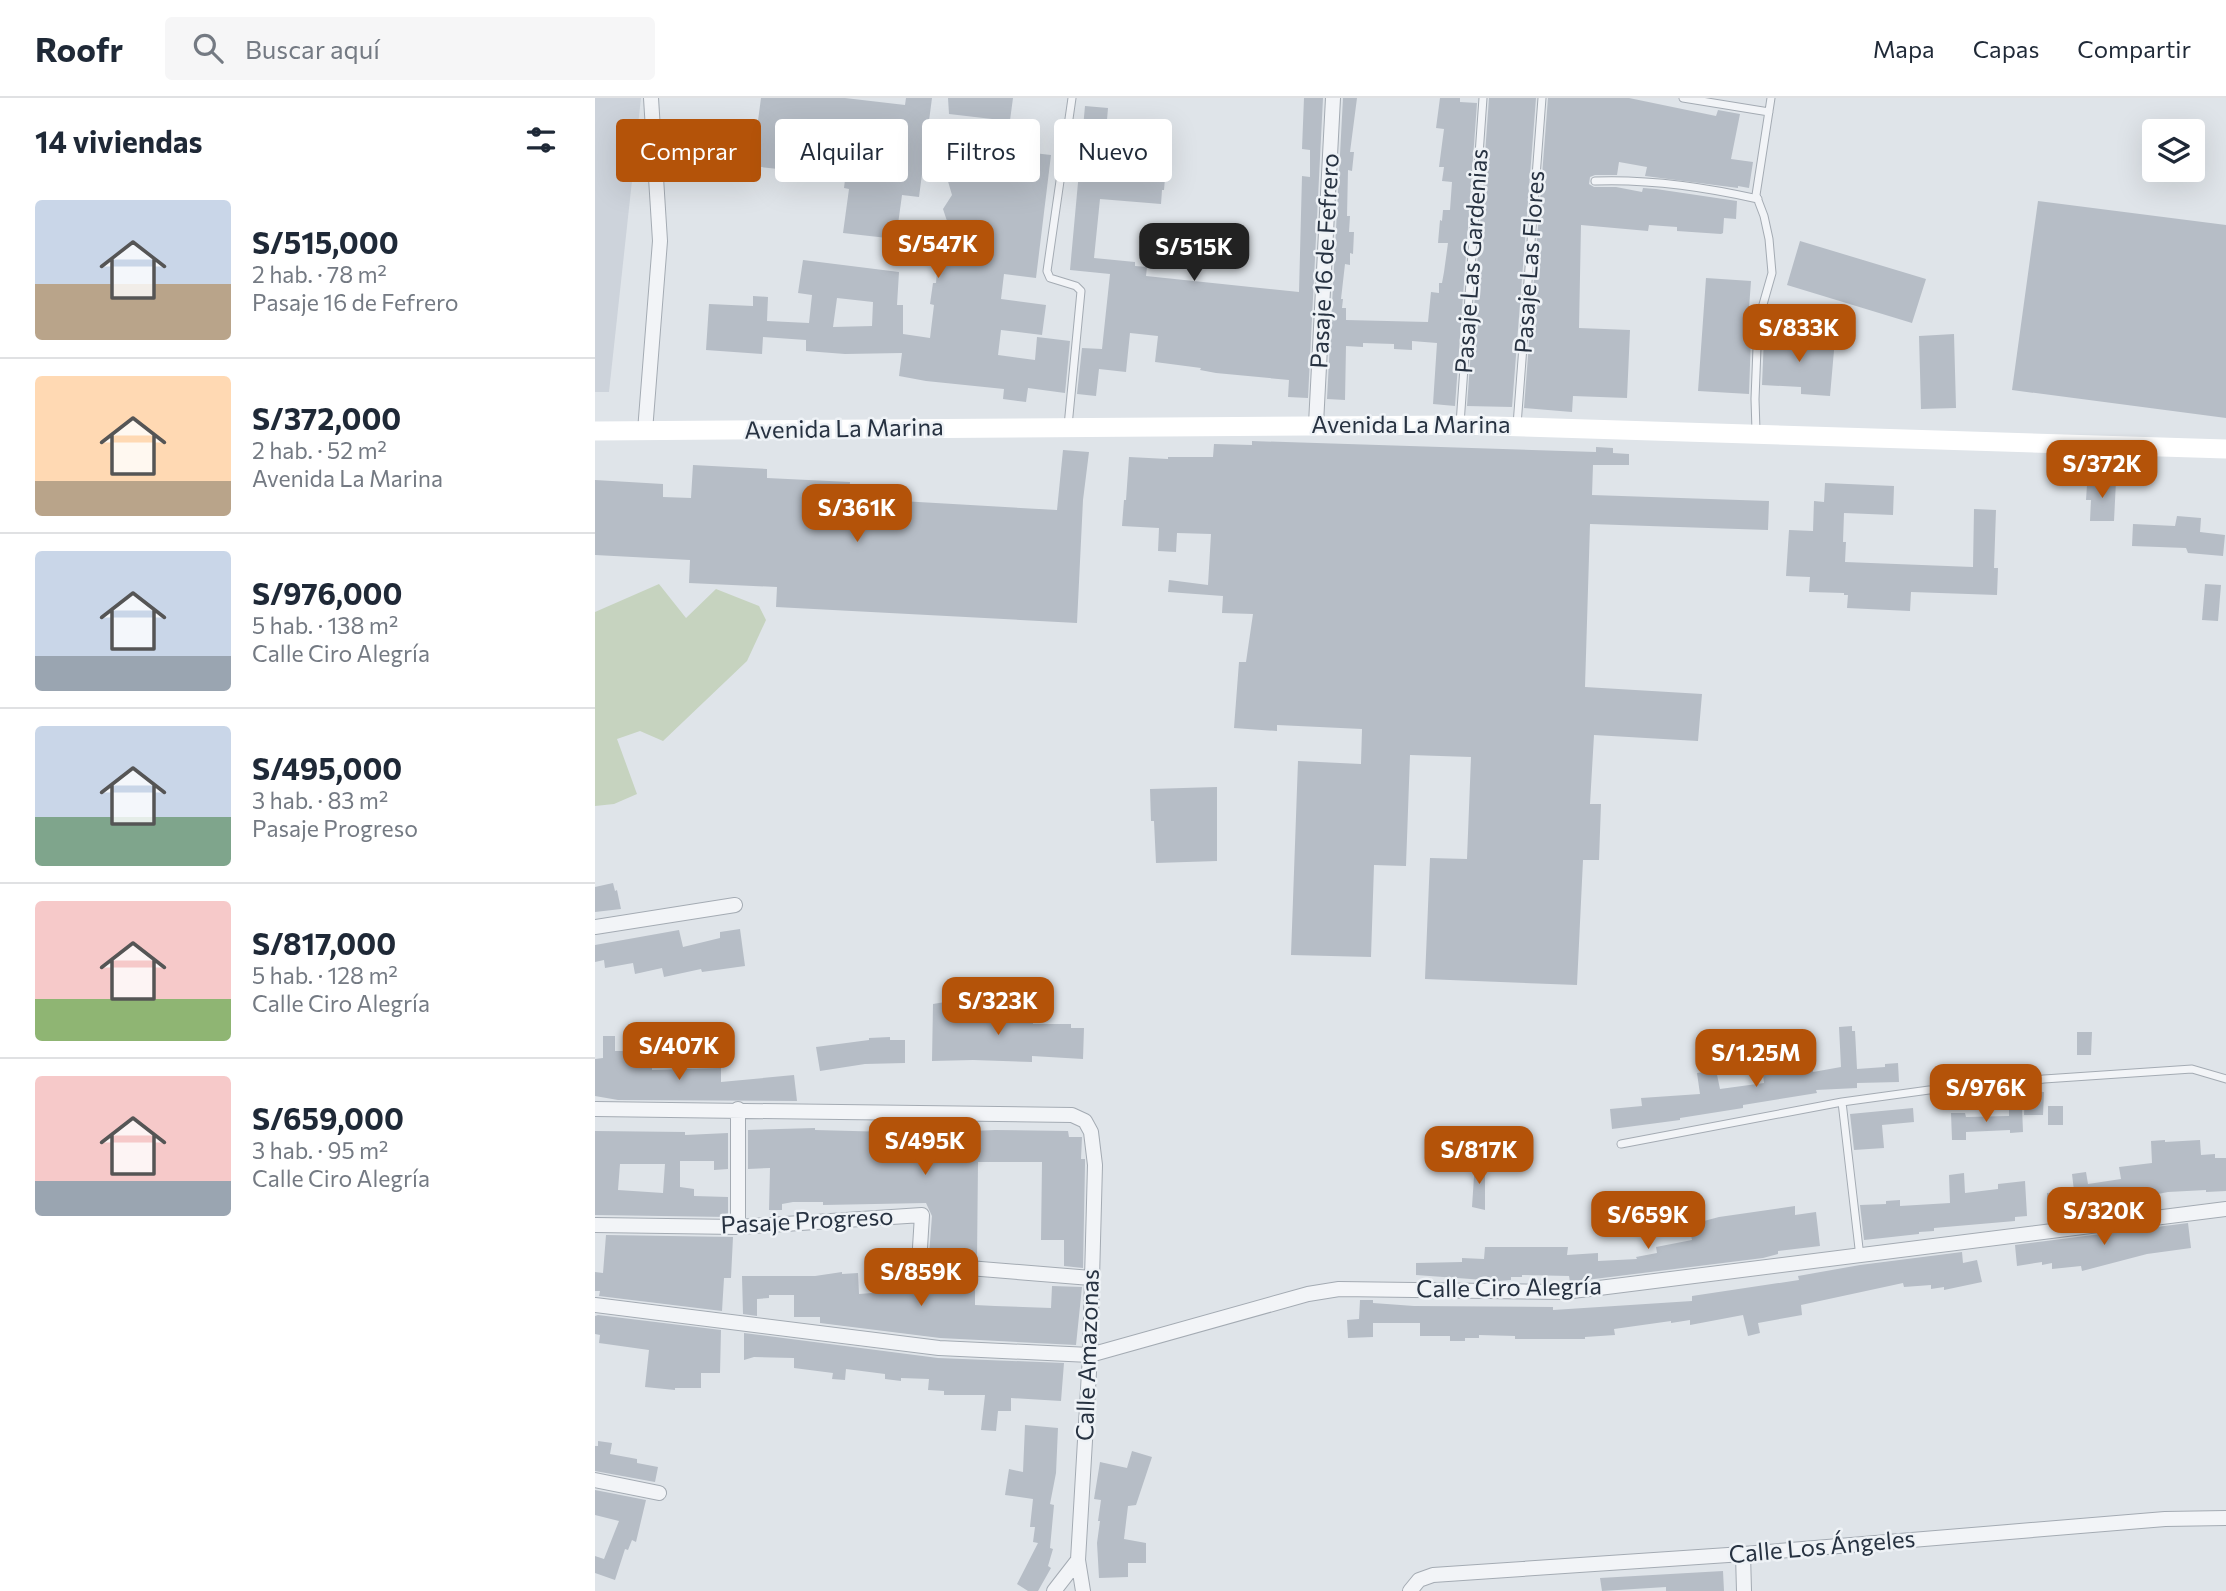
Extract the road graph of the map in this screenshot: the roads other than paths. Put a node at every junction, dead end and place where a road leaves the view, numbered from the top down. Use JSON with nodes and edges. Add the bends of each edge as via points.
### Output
{"nodes":[{"id":1,"x":651,"y":98,"type":"edge"},
{"id":2,"x":1072,"y":98,"type":"edge"},
{"id":3,"x":1333,"y":98,"type":"edge"},
{"id":4,"x":1483,"y":98,"type":"edge"},
{"id":5,"x":1542,"y":98,"type":"edge"},
{"id":6,"x":1682,"y":98,"type":"edge"},
{"id":7,"x":1771,"y":98,"type":"edge"},
{"id":8,"x":1769,"y":112,"type":"junction"},
{"id":9,"x":1595,"y":181,"type":"dead end"},
{"id":10,"x":1758,"y":199,"type":"junction"},
{"id":11,"x":1316,"y":424,"type":"junction"},
{"id":12,"x":1460,"y":425,"type":"junction"},
{"id":13,"x":1517,"y":425,"type":"junction"},
{"id":14,"x":1068,"y":427,"type":"junction"},
{"id":15,"x":595,"y":431,"type":"edge"},
{"id":16,"x":645,"y":431,"type":"junction"},
{"id":17,"x":1756,"y":433,"type":"junction"},
{"id":18,"x":2226,"y":449,"type":"edge"},
{"id":19,"x":735,"y":905,"type":"dead end"},
{"id":20,"x":595,"y":927,"type":"edge"},
{"id":21,"x":2226,"y":1079,"type":"edge"},
{"id":22,"x":1842,"y":1102,"type":"junction"},
{"id":23,"x":595,"y":1109,"type":"edge"},
{"id":24,"x":738,"y":1109,"type":"junction"},
{"id":25,"x":1621,"y":1144,"type":"dead end"},
{"id":26,"x":2226,"y":1209,"type":"edge"},
{"id":27,"x":595,"y":1225,"type":"edge"},
{"id":28,"x":738,"y":1227,"type":"junction"},
{"id":29,"x":1860,"y":1257,"type":"junction"},
{"id":30,"x":1091,"y":1278,"type":"junction"},
{"id":31,"x":595,"y":1305,"type":"edge"},
{"id":32,"x":1090,"y":1355,"type":"junction"},
{"id":33,"x":595,"y":1480,"type":"edge"},
{"id":34,"x":659,"y":1493,"type":"dead end"},
{"id":35,"x":2226,"y":1518,"type":"edge"},
{"id":36,"x":1743,"y":1554,"type":"junction"},
{"id":37,"x":1078,"y":1560,"type":"junction"},
{"id":38,"x":1414,"y":1585,"type":"edge"},
{"id":39,"x":1054,"y":1591,"type":"edge"},
{"id":40,"x":1083,"y":1591,"type":"edge"},
{"id":41,"x":1744,"y":1591,"type":"edge"}],
"edges":[{"from":1,"to":16,"type":"street","via":[[660,241]]},
{"from":2,"to":14,"type":"lane","via":[[1047,271],[1050,278],[1081,290]]},
{"from":3,"to":11,"type":"street","name":"Pasaje 16 de Fefrero"},
{"from":4,"to":12,"type":"lane","name":"Pasaje Las Gardenias"},
{"from":5,"to":13,"type":"lane","name":"Pasaje Las Flores"},
{"from":6,"to":8,"type":"lane"},
{"from":7,"to":8,"type":"lane"},
{"from":8,"to":10,"type":"lane"},
{"from":9,"to":10,"type":"lane","via":[[1630,180]]},
{"from":10,"to":17,"type":"lane","via":[[1765,216],[1772,273],[1758,321]]},
{"from":11,"to":12,"type":"main road","name":"Avenida La Marina"},
{"from":11,"to":14,"type":"main road","name":"Avenida La Marina"},
{"from":12,"to":13,"type":"main road","name":"Avenida La Marina"},
{"from":13,"to":17,"type":"main road","name":"Avenida La Marina"},
{"from":14,"to":16,"type":"main road","name":"Avenida La Marina"},
{"from":15,"to":16,"type":"main road","name":"Avenida La Marina"},
{"from":17,"to":18,"type":"main road","name":"Avenida La Marina"},
{"from":19,"to":20,"type":"street"},
{"from":21,"to":22,"type":"lane","via":[[2192,1069],[2044,1079]]},
{"from":22,"to":25,"type":"lane"},
{"from":22,"to":29,"type":"lane"},
{"from":23,"to":24,"type":"street"},
{"from":24,"to":28,"type":"street"},
{"from":24,"to":30,"type":"street","name":"Calle Amazonas","via":[[1072,1115],[1085,1121],[1095,1165]]},
{"from":26,"to":29,"type":"street","name":"Calle Ciro Alegría"},
{"from":27,"to":28,"type":"street","name":"Pasaje Progreso"},
{"from":28,"to":30,"type":"street","name":"Pasaje Progreso","via":[[922,1214],[919,1264]]},
{"from":29,"to":32,"type":"street","name":"Calle Ciro Alegría","via":[[1562,1292],[1339,1289]]},
{"from":30,"to":32,"type":"street","name":"Calle Amazonas"},
{"from":31,"to":32,"type":"street","name":"Calle Ciro Alegría","via":[[939,1348]]},
{"from":32,"to":37,"type":"street","name":"Calle Amazonas"},
{"from":33,"to":34,"type":"street"},
{"from":35,"to":36,"type":"street","name":"Calle Los Ángeles","via":[[2165,1519]]},
{"from":36,"to":38,"type":"street","name":"Calle Los Ángeles","via":[[1433,1575]]},
{"from":36,"to":41,"type":"street"},
{"from":37,"to":39,"type":"street"},
{"from":37,"to":40,"type":"street","name":"Calle Amazonas"}]}
